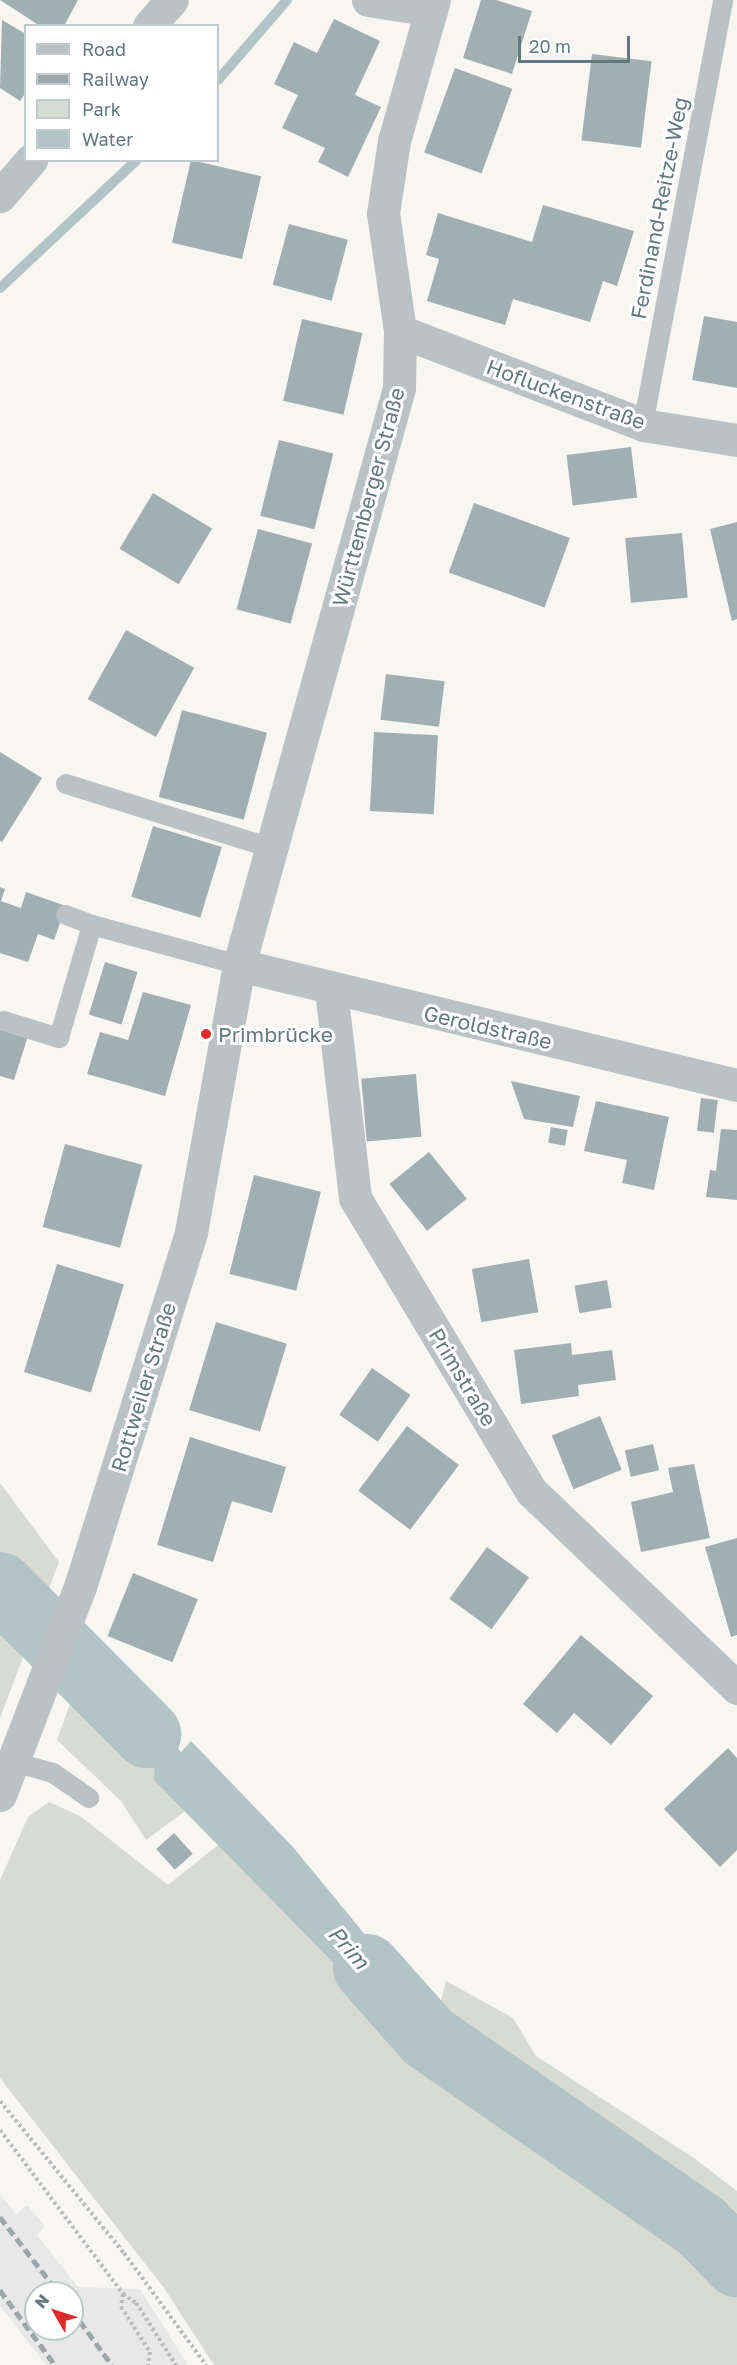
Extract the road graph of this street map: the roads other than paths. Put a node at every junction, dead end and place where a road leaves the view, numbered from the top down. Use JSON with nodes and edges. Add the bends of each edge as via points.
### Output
{"nodes":[{"id":1,"x":172,"y":0,"type":"edge"},
{"id":2,"x":368,"y":0,"type":"edge"},
{"id":3,"x":723,"y":0,"type":"edge"},
{"id":4,"x":433,"y":5,"type":"edge"},
{"id":5,"x":152,"y":24,"type":"edge"},
{"id":6,"x":29,"y":162,"type":"edge"},
{"id":7,"x":0,"y":196,"type":"edge"},
{"id":8,"x":400,"y":331,"type":"junction"},
{"id":9,"x":643,"y":425,"type":"junction"},
{"id":10,"x":737,"y":440,"type":"edge"},
{"id":11,"x":66,"y":784,"type":"dead end"},
{"id":12,"x":271,"y":848,"type":"junction"},
{"id":13,"x":66,"y":915,"type":"dead end"},
{"id":14,"x":92,"y":925,"type":"junction"},
{"id":15,"x":239,"y":965,"type":"junction"},
{"id":16,"x":331,"y":990,"type":"junction"},
{"id":17,"x":4,"y":1021,"type":"dead end"},
{"id":18,"x":737,"y":1085,"type":"edge"},
{"id":19,"x":737,"y":1688,"type":"edge"},
{"id":20,"x":14,"y":1762,"type":"junction"},
{"id":21,"x":0,"y":1795,"type":"edge"},
{"id":22,"x":89,"y":1798,"type":"dead end"}],
"edges":[{"from":1,"to":5,"type":"street"},
{"from":2,"to":4,"type":"street"},
{"from":3,"to":9,"type":"lane","name":"Ferdinand-Reitze-Weg"},
{"from":4,"to":8,"type":"street","name":"Württemberger Straße","via":[[394,141],[383,213]]},
{"from":6,"to":7,"type":"street"},
{"from":8,"to":9,"type":"street","name":"Hofluckenstraße"},
{"from":8,"to":12,"type":"street","name":"Württemberger Straße","via":[[399,388]]},
{"from":9,"to":10,"type":"street","name":"Hofluckenstraße"},
{"from":11,"to":12,"type":"lane"},
{"from":12,"to":15,"type":"street","name":"Württemberger Straße"},
{"from":13,"to":14,"type":"lane"},
{"from":14,"to":15,"type":"lane"},
{"from":14,"to":17,"type":"lane","via":[[59,1038]]},
{"from":15,"to":16,"type":"street","name":"Geroldstraße"},
{"from":15,"to":20,"type":"street","name":"Rottweiler Straße","via":[[191,1232],[80,1587]]},
{"from":16,"to":18,"type":"street","name":"Geroldstraße"},
{"from":16,"to":19,"type":"street","name":"Primstraße","via":[[356,1198],[532,1492]]},
{"from":20,"to":21,"type":"street","name":"Rottweiler Straße"},
{"from":20,"to":22,"type":"lane","via":[[53,1773]]}]}
